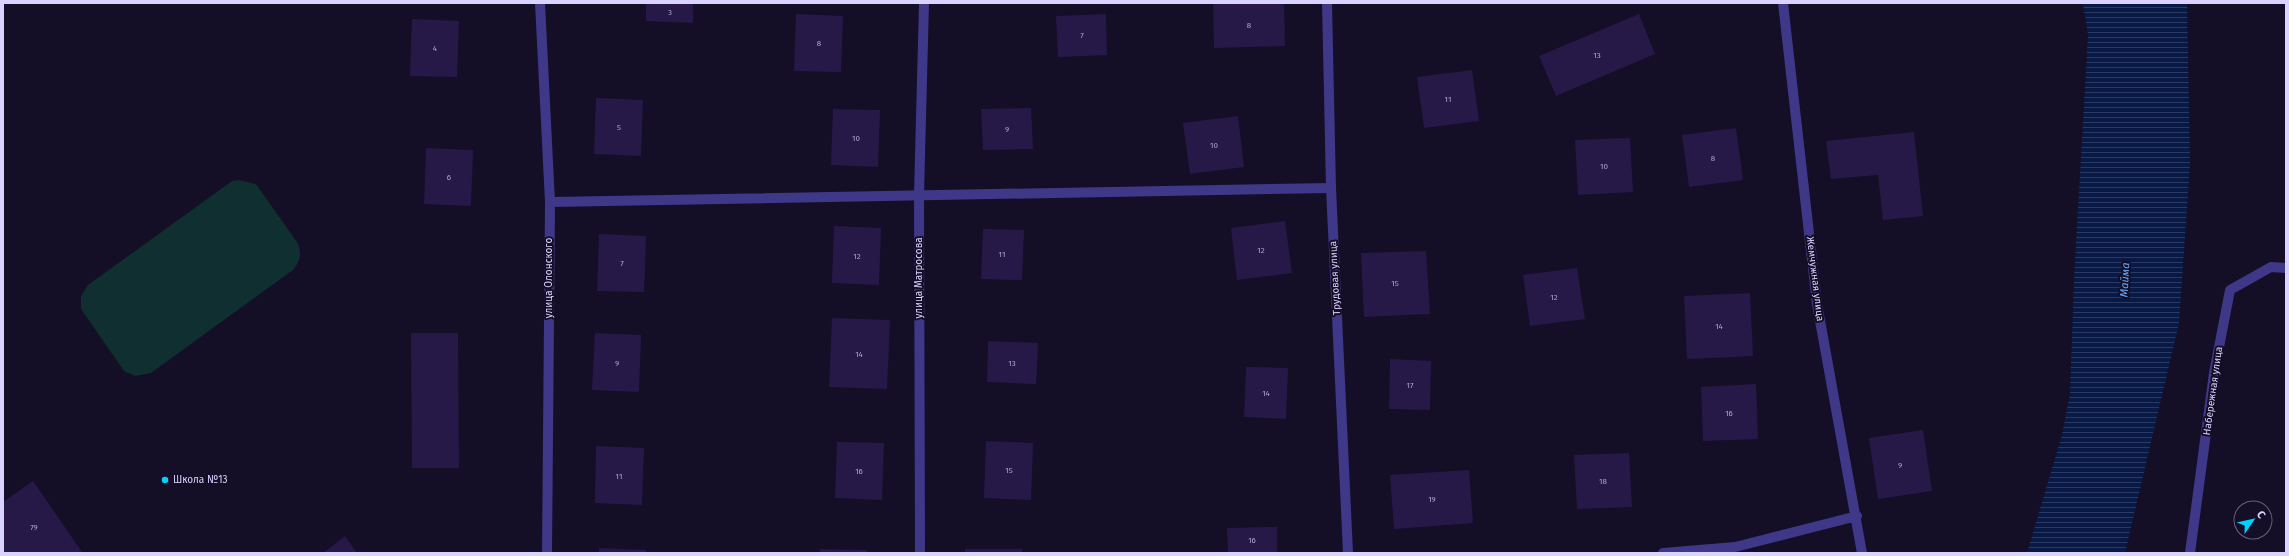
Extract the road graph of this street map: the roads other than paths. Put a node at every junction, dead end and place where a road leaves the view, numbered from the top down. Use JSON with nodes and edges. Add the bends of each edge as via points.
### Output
{"nodes":[{"id":1,"x":540,"y":3,"type":"edge"},
{"id":2,"x":924,"y":3,"type":"edge"},
{"id":3,"x":1327,"y":3,"type":"edge"},
{"id":4,"x":1783,"y":3,"type":"edge"},
{"id":5,"x":1331,"y":188,"type":"junction"},
{"id":6,"x":919,"y":194,"type":"junction"},
{"id":7,"x":550,"y":202,"type":"junction"},
{"id":8,"x":2286,"y":268,"type":"edge"},
{"id":9,"x":1857,"y":516,"type":"junction"},
{"id":10,"x":547,"y":553,"type":"edge"},
{"id":11,"x":920,"y":553,"type":"edge"},
{"id":12,"x":1348,"y":553,"type":"edge"},
{"id":13,"x":1663,"y":553,"type":"edge"},
{"id":14,"x":1862,"y":553,"type":"edge"},
{"id":15,"x":2190,"y":553,"type":"edge"}],
"edges":[{"from":1,"to":7,"type":"street","name":"улица Олонского"},
{"from":2,"to":6,"type":"street","name":"улица Матросова"},
{"from":3,"to":5,"type":"street","name":"Трудовая улица"},
{"from":4,"to":9,"type":"street","name":"Жемчужная улица","via":[[1817,304]]},
{"from":5,"to":6,"type":"street"},
{"from":5,"to":12,"type":"street","name":"Трудовая улица"},
{"from":6,"to":7,"type":"street"},
{"from":6,"to":11,"type":"street","name":"улица Матросова"},
{"from":7,"to":10,"type":"street","name":"улица Олонского"},
{"from":8,"to":15,"type":"street","name":"Набережная улица","via":[[2271,267],[2230,290],[2214,373]]},
{"from":9,"to":13,"type":"street","via":[[1734,547]]},
{"from":9,"to":14,"type":"street","name":"Жемчужная улица"}]}
